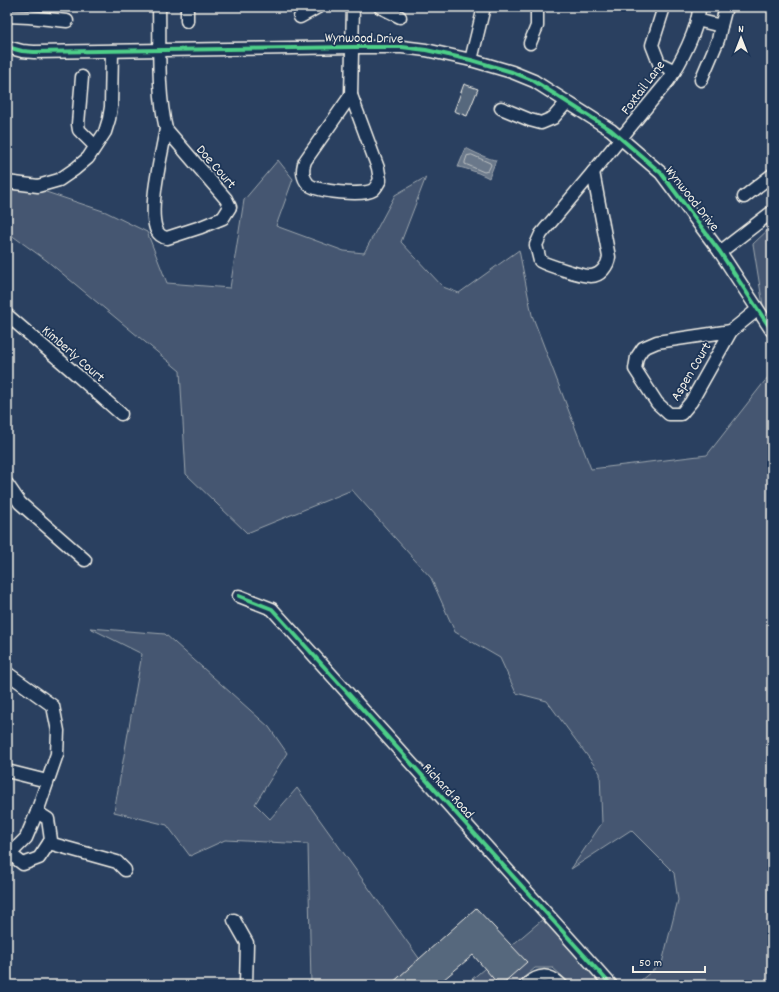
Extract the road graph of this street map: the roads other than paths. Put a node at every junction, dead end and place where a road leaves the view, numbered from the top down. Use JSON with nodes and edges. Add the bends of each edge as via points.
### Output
{"nodes":[{"id":1,"x":159,"y":7,"type":"edge"},
{"id":2,"x":187,"y":7,"type":"edge"},
{"id":3,"x":318,"y":7,"type":"edge"},
{"id":4,"x":353,"y":7,"type":"edge"},
{"id":5,"x":380,"y":7,"type":"edge"},
{"id":6,"x":484,"y":7,"type":"edge"},
{"id":7,"x":537,"y":7,"type":"edge"},
{"id":8,"x":664,"y":7,"type":"edge"},
{"id":9,"x":699,"y":7,"type":"edge"},
{"id":10,"x":726,"y":7,"type":"edge"},
{"id":11,"x":7,"y":16,"type":"edge"},
{"id":12,"x":300,"y":17,"type":"dead end"},
{"id":13,"x":400,"y":17,"type":"dead end"},
{"id":14,"x":697,"y":20,"type":"junction"},
{"id":15,"x":67,"y":21,"type":"dead end"},
{"id":16,"x":187,"y":22,"type":"dead end"},
{"id":17,"x":721,"y":26,"type":"junction"},
{"id":18,"x":530,"y":42,"type":"dead end"},
{"id":19,"x":7,"y":47,"type":"edge"},
{"id":20,"x":353,"y":47,"type":"junction"},
{"id":21,"x":160,"y":50,"type":"junction"},
{"id":22,"x":112,"y":51,"type":"junction"},
{"id":23,"x":471,"y":60,"type":"junction"},
{"id":24,"x":675,"y":71,"type":"junction"},
{"id":25,"x":82,"y":77,"type":"dead end"},
{"id":26,"x":701,"y":80,"type":"dead end"},
{"id":27,"x":351,"y":95,"type":"junction"},
{"id":28,"x":567,"y":102,"type":"junction"},
{"id":29,"x":502,"y":108,"type":"dead end"},
{"id":30,"x":166,"y":130,"type":"junction"},
{"id":31,"x":621,"y":139,"type":"junction"},
{"id":32,"x":95,"y":146,"type":"junction"},
{"id":33,"x":593,"y":172,"type":"junction"},
{"id":34,"x":772,"y":175,"type":"edge"},
{"id":35,"x":7,"y":182,"type":"edge"},
{"id":36,"x":744,"y":197,"type":"dead end"},
{"id":37,"x":772,"y":212,"type":"edge"},
{"id":38,"x":720,"y":252,"type":"junction"},
{"id":39,"x":757,"y":310,"type":"junction"},
{"id":40,"x":7,"y":315,"type":"edge"},
{"id":41,"x":731,"y":331,"type":"junction"},
{"id":42,"x":772,"y":331,"type":"edge"},
{"id":43,"x":121,"y":414,"type":"dead end"},
{"id":44,"x":7,"y":484,"type":"edge"},
{"id":45,"x":85,"y":560,"type":"dead end"},
{"id":46,"x":239,"y":596,"type":"dead end"},
{"id":47,"x":7,"y":673,"type":"edge"},
{"id":48,"x":7,"y":771,"type":"edge"},
{"id":49,"x":48,"y":782,"type":"junction"},
{"id":50,"x":37,"y":812,"type":"junction"},
{"id":51,"x":49,"y":843,"type":"junction"},
{"id":52,"x":8,"y":854,"type":"edge"},
{"id":53,"x":125,"y":870,"type":"dead end"},
{"id":54,"x":234,"y":920,"type":"dead end"},
{"id":55,"x":246,"y":985,"type":"edge"},
{"id":56,"x":526,"y":985,"type":"edge"},
{"id":57,"x":561,"y":985,"type":"edge"},
{"id":58,"x":611,"y":985,"type":"edge"}],
"edges":[{"from":1,"to":21,"type":"street"},
{"from":2,"to":16,"type":"street"},
{"from":3,"to":12,"type":"street"},
{"from":4,"to":20,"type":"street"},
{"from":5,"to":13,"type":"street"},
{"from":6,"to":23,"type":"street"},
{"from":7,"to":18,"type":"street","via":[[537,26]]},
{"from":8,"to":24,"type":"street","via":[[652,45],[659,63]]},
{"from":9,"to":14,"type":"street","name":"Foxtail Lane"},
{"from":10,"to":17,"type":"street"},
{"from":11,"to":15,"type":"street"},
{"from":14,"to":17,"type":"street"},
{"from":14,"to":24,"type":"street","name":"Foxtail Lane"},
{"from":17,"to":26,"type":"street","via":[[718,40]]},
{"from":19,"to":22,"type":"street","name":"Wynwood Drive","via":[[34,52]]},
{"from":20,"to":21,"type":"street","name":"Wynwood Drive"},
{"from":20,"to":23,"type":"street","name":"Wynwood Drive","via":[[426,50]]},
{"from":20,"to":27,"type":"street"},
{"from":21,"to":22,"type":"street","name":"Wynwood Drive"},
{"from":21,"to":30,"type":"street","name":"Doe Court","via":[[161,109]]},
{"from":22,"to":32,"type":"street","via":[[111,107],[105,132]]},
{"from":23,"to":28,"type":"street","name":"Wynwood Drive","via":[[534,81]]},
{"from":24,"to":31,"type":"street","name":"Foxtail Lane"},
{"from":25,"to":32,"type":"street","via":[[79,130]]},
{"from":27,"to":27,"type":"street","via":[[304,161],[302,169],[309,185],[334,191],[366,193],[374,190],[380,180]]},
{"from":28,"to":29,"type":"street","via":[[553,118],[541,123]]},
{"from":28,"to":31,"type":"street","name":"Wynwood Drive"},
{"from":30,"to":30,"type":"street","name":"Doe Court","via":[[154,202],[156,230],[167,238],[223,218],[230,207],[226,199]]},
{"from":31,"to":33,"type":"street","name":"Foxtail Lane"},
{"from":31,"to":38,"type":"street","name":"Wynwood Drive","via":[[661,173]]},
{"from":32,"to":35,"type":"street","via":[[88,158],[59,180],[38,186]]},
{"from":33,"to":33,"type":"street","name":"Foxtail Lane","via":[[541,234],[536,245],[540,261],[547,265],[591,276],[599,274],[609,258]]},
{"from":34,"to":36,"type":"street"},
{"from":37,"to":38,"type":"street"},
{"from":38,"to":39,"type":"street","name":"Wynwood Drive"},
{"from":39,"to":41,"type":"street","name":"Aspen Court"},
{"from":39,"to":42,"type":"street","name":"Wynwood Drive"},
{"from":40,"to":43,"type":"street","name":"Kimberly Court"},
{"from":41,"to":41,"type":"street","name":"Aspen Court","via":[[657,342],[643,348],[636,358],[635,369],[658,404],[669,414],[681,414],[691,402]]},
{"from":44,"to":45,"type":"street","via":[[20,503]]},
{"from":46,"to":58,"type":"street","name":"Richard Road","via":[[272,609]]},
{"from":47,"to":49,"type":"street","via":[[53,706],[58,731],[57,754]]},
{"from":48,"to":49,"type":"street"},
{"from":49,"to":50,"type":"street"},
{"from":50,"to":51,"type":"street","via":[[48,819],[51,840]]},
{"from":50,"to":52,"type":"street","via":[[26,838]]},
{"from":51,"to":52,"type":"street","via":[[39,858],[23,864]]},
{"from":51,"to":53,"type":"street","via":[[117,862]]},
{"from":54,"to":55,"type":"street","via":[[247,943]]},
{"from":56,"to":57,"type":"street","via":[[540,976],[549,977]]}]}
